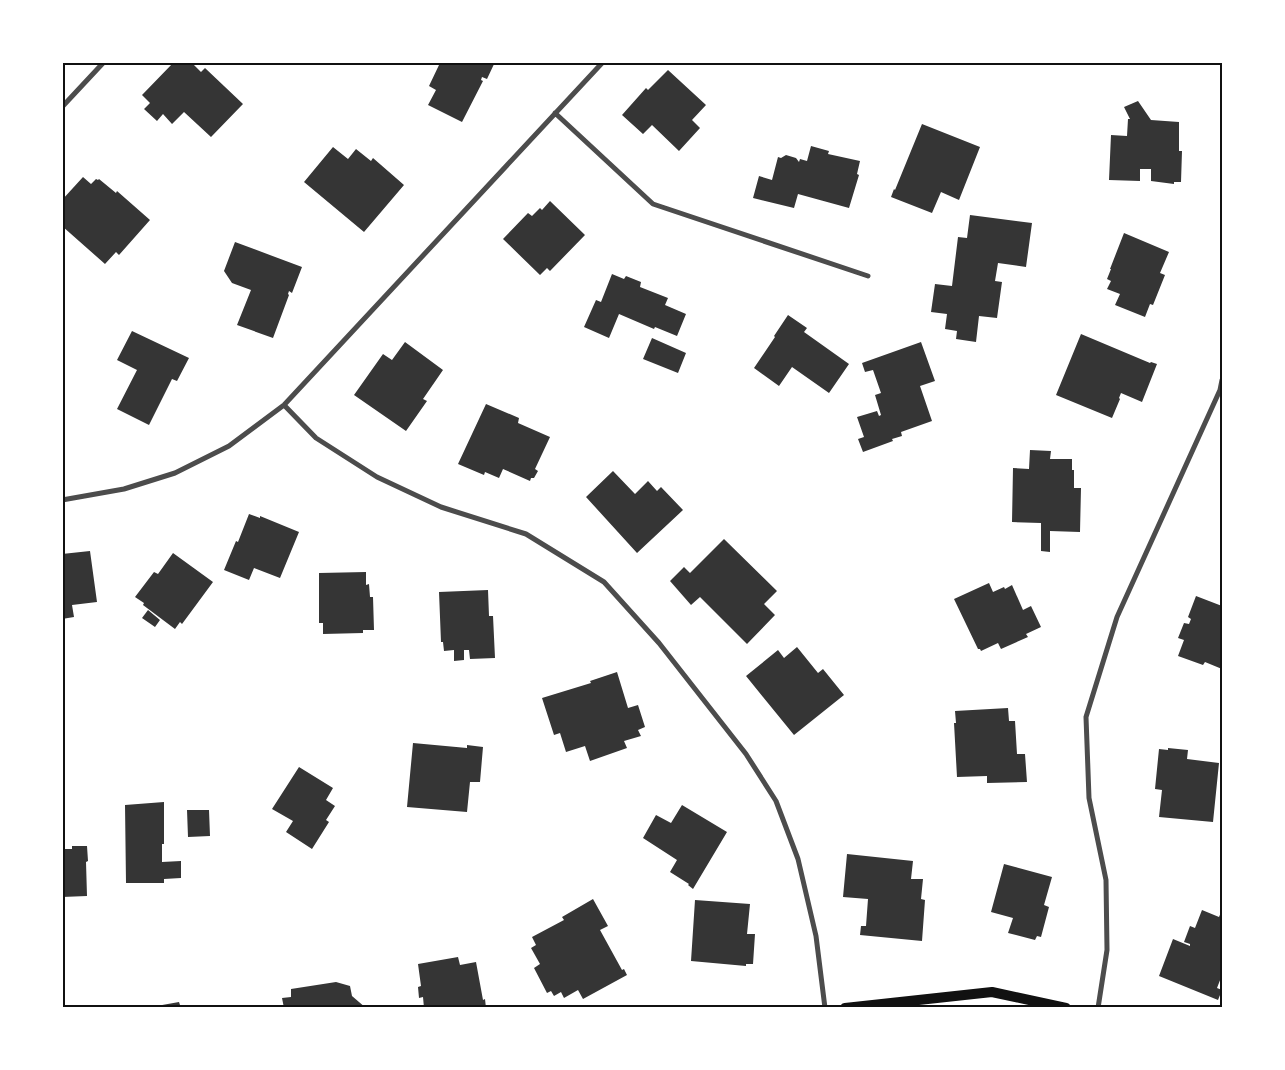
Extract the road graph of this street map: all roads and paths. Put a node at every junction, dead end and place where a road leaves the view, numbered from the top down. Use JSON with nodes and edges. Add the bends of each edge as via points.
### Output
{"nodes":[{"id":1,"x":104,"y":62,"type":"edge"},
{"id":2,"x":603,"y":62,"type":"edge"},
{"id":3,"x":62,"y":107,"type":"edge"},
{"id":4,"x":555,"y":113,"type":"junction"},
{"id":5,"x":868,"y":276,"type":"dead end"},
{"id":6,"x":1222,"y":380,"type":"edge"},
{"id":7,"x":1221,"y":390,"type":"edge"},
{"id":8,"x":284,"y":405,"type":"junction"},
{"id":9,"x":62,"y":500,"type":"edge"},
{"id":10,"x":825,"y":1008,"type":"edge"},
{"id":11,"x":845,"y":1008,"type":"edge"},
{"id":12,"x":1066,"y":1008,"type":"edge"},
{"id":13,"x":1098,"y":1008,"type":"edge"}],
"edges":[{"from":1,"to":3,"type":"street"},
{"from":2,"to":4,"type":"street"},
{"from":4,"to":5,"type":"street","via":[[653,204]]},
{"from":4,"to":8,"type":"street"},
{"from":6,"to":7,"type":"street"},
{"from":7,"to":13,"type":"street","via":[[1117,616],[1086,717],[1089,798],[1106,880],[1107,950]]},
{"from":8,"to":9,"type":"street","via":[[229,446],[175,473],[124,490]]},
{"from":8,"to":10,"type":"street","via":[[316,438],[377,477],[442,507],[526,534],[604,582],[659,643],[746,754],[776,802],[798,859],[816,936]]},
{"from":11,"to":12,"type":"main road","via":[[992,992]]}]}
